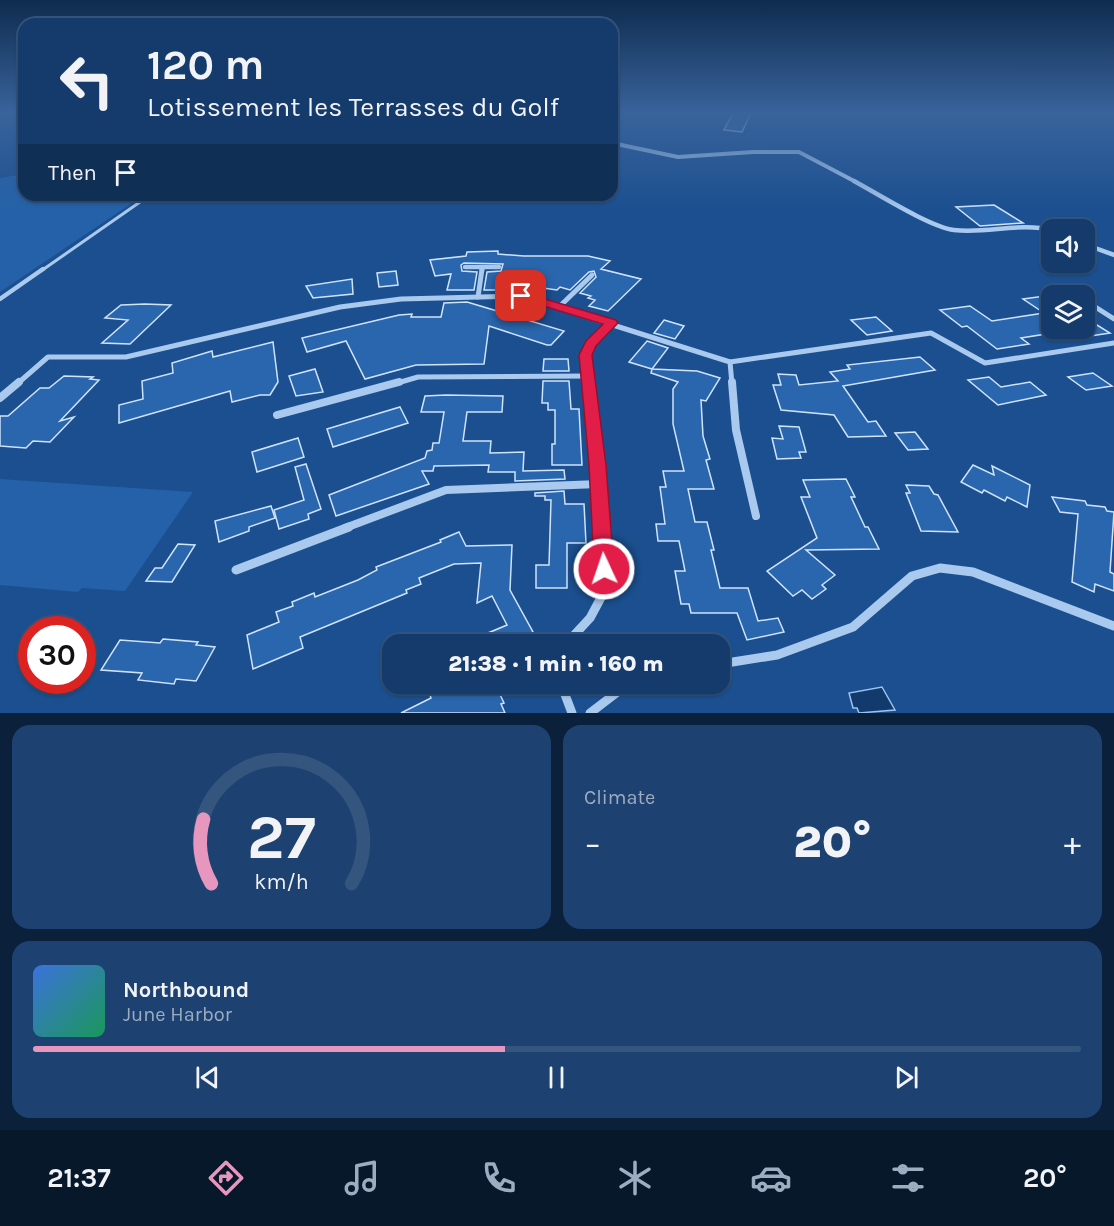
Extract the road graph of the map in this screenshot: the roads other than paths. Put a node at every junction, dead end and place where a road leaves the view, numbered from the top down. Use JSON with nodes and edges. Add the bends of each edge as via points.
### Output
{"nodes":[{"id":1,"x":628,"y":146,"type":"edge"},
{"id":2,"x":141,"y":201,"type":"edge"},
{"id":3,"x":1041,"y":228,"type":"edge"},
{"id":4,"x":1095,"y":248,"type":"edge"},
{"id":5,"x":1114,"y":255,"type":"edge"},
{"id":6,"x":465,"y":267,"type":"dead end"},
{"id":7,"x":482,"y":267,"type":"junction"},
{"id":8,"x":499,"y":267,"type":"dead end"},
{"id":9,"x":592,"y":275,"type":"dead end"},
{"id":10,"x":478,"y":297,"type":"junction"},
{"id":11,"x":0,"y":299,"type":"edge"},
{"id":12,"x":559,"y":307,"type":"junction"},
{"id":13,"x":1095,"y":307,"type":"edge"},
{"id":14,"x":1114,"y":318,"type":"edge"},
{"id":15,"x":612,"y":323,"type":"junction"},
{"id":16,"x":1114,"y":343,"type":"edge"},
{"id":17,"x":730,"y":362,"type":"junction"},
{"id":18,"x":589,"y":376,"type":"junction"},
{"id":19,"x":0,"y":398,"type":"edge"},
{"id":20,"x":277,"y":415,"type":"dead end"},
{"id":21,"x":599,"y":484,"type":"junction"},
{"id":22,"x":756,"y":516,"type":"dead end"},
{"id":23,"x":236,"y":570,"type":"dead end"},
{"id":24,"x":1114,"y":626,"type":"edge"},
{"id":25,"x":575,"y":634,"type":"edge"},
{"id":26,"x":730,"y":662,"type":"edge"},
{"id":27,"x":565,"y":694,"type":"edge"},
{"id":28,"x":615,"y":694,"type":"edge"},
{"id":29,"x":572,"y":713,"type":"edge"},
{"id":30,"x":590,"y":713,"type":"edge"}],
"edges":[{"from":1,"to":3,"type":"street","via":[[678,157],[799,152],[943,228],[963,231],[1029,225]]},
{"from":2,"to":11,"type":"lane"},
{"from":4,"to":5,"type":"street"},
{"from":6,"to":7,"type":"street"},
{"from":7,"to":8,"type":"street"},
{"from":7,"to":10,"type":"street"},
{"from":9,"to":12,"type":"street"},
{"from":10,"to":12,"type":"street","via":[[521,296]]},
{"from":10,"to":19,"type":"street","via":[[401,299],[340,307],[126,357],[48,357]]},
{"from":12,"to":15,"type":"street"},
{"from":13,"to":14,"type":"street"},
{"from":15,"to":17,"type":"street"},
{"from":15,"to":18,"type":"street","via":[[590,344],[585,355]]},
{"from":16,"to":17,"type":"street","via":[[985,363],[973,360],[940,335],[931,333]]},
{"from":17,"to":22,"type":"street","via":[[736,429]]},
{"from":18,"to":20,"type":"street","via":[[418,377]]},
{"from":18,"to":21,"type":"street"},
{"from":21,"to":23,"type":"street","via":[[447,490]]},
{"from":21,"to":25,"type":"street","via":[[605,590],[590,618]]},
{"from":24,"to":26,"type":"street","via":[[973,572],[940,568],[912,576],[853,627],[777,655]]},
{"from":27,"to":29,"type":"street"},
{"from":28,"to":30,"type":"street"}]}
